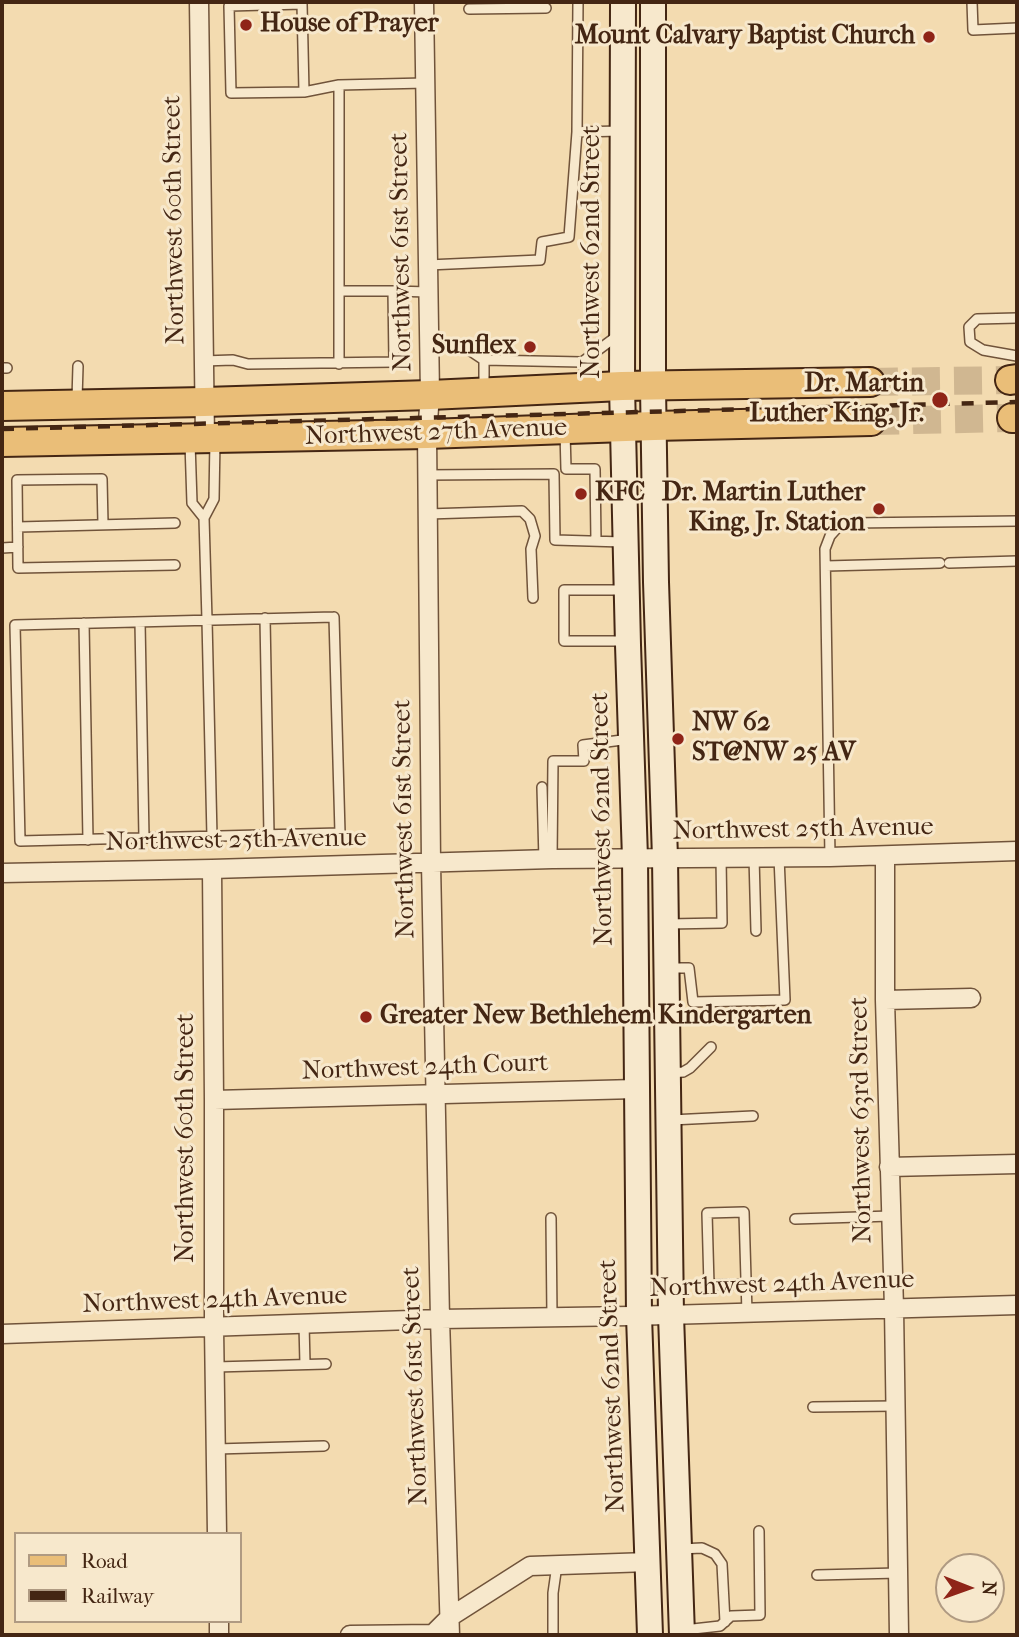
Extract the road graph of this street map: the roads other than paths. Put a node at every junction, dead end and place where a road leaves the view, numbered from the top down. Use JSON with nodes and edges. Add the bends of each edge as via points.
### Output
{"nodes":[{"id":1,"x":199,"y":2,"type":"edge"},
{"id":2,"x":424,"y":2,"type":"edge"},
{"id":3,"x":578,"y":2,"type":"edge"},
{"id":4,"x":622,"y":2,"type":"edge"},
{"id":5,"x":653,"y":2,"type":"edge"},
{"id":6,"x":972,"y":2,"type":"edge"},
{"id":7,"x":506,"y":5,"type":"edge"},
{"id":8,"x":546,"y":8,"type":"dead end"},
{"id":9,"x":468,"y":9,"type":"dead end"},
{"id":10,"x":1017,"y":28,"type":"edge"},
{"id":11,"x":425,"y":83,"type":"junction"},
{"id":12,"x":339,"y":85,"type":"junction"},
{"id":13,"x":304,"y":92,"type":"junction"},
{"id":14,"x":622,"y":131,"type":"junction"},
{"id":15,"x":577,"y":132,"type":"junction"},
{"id":16,"x":428,"y":265,"type":"junction"},
{"id":17,"x":339,"y":291,"type":"junction"},
{"id":18,"x":393,"y":291,"type":"junction"},
{"id":19,"x":429,"y":292,"type":"junction"},
{"id":20,"x":1017,"y":318,"type":"edge"},
{"id":21,"x":622,"y":332,"type":"junction"},
{"id":22,"x":429,"y":347,"type":"junction"},
{"id":23,"x":484,"y":360,"type":"junction"},
{"id":24,"x":203,"y":361,"type":"junction"},
{"id":25,"x":339,"y":364,"type":"junction"},
{"id":26,"x":78,"y":366,"type":"dead end"},
{"id":27,"x":1015,"y":372,"type":"edge"},
{"id":28,"x":587,"y":375,"type":"junction"},
{"id":29,"x":870,"y":382,"type":"tunnel mouth"},
{"id":30,"x":622,"y":386,"type":"junction"},
{"id":31,"x":653,"y":387,"type":"junction"},
{"id":32,"x":484,"y":392,"type":"junction"},
{"id":33,"x":430,"y":395,"type":"junction"},
{"id":34,"x":204,"y":402,"type":"junction"},
{"id":35,"x":77,"y":405,"type":"junction"},
{"id":36,"x":2,"y":406,"type":"edge"},
{"id":37,"x":870,"y":421,"type":"tunnel mouth"},
{"id":38,"x":654,"y":426,"type":"junction"},
{"id":39,"x":624,"y":427,"type":"junction"},
{"id":40,"x":565,"y":429,"type":"junction"},
{"id":41,"x":427,"y":434,"type":"junction"},
{"id":42,"x":203,"y":439,"type":"junction"},
{"id":43,"x":2,"y":442,"type":"edge"},
{"id":44,"x":566,"y":469,"type":"junction"},
{"id":45,"x":554,"y":474,"type":"junction"},
{"id":46,"x":428,"y":475,"type":"junction"},
{"id":47,"x":428,"y":514,"type":"junction"},
{"id":48,"x":204,"y":518,"type":"junction"},
{"id":49,"x":1017,"y":521,"type":"edge"},
{"id":50,"x":175,"y":523,"type":"dead end"},
{"id":51,"x":103,"y":524,"type":"junction"},
{"id":52,"x":18,"y":527,"type":"junction"},
{"id":53,"x":596,"y":541,"type":"junction"},
{"id":54,"x":626,"y":542,"type":"junction"},
{"id":55,"x":18,"y":547,"type":"junction"},
{"id":56,"x":2,"y":548,"type":"edge"},
{"id":57,"x":1017,"y":561,"type":"edge"},
{"id":58,"x":175,"y":565,"type":"dead end"},
{"id":59,"x":826,"y":566,"type":"junction"},
{"id":60,"x":627,"y":590,"type":"junction"},
{"id":61,"x":533,"y":598,"type":"dead end"},
{"id":62,"x":265,"y":618,"type":"junction"},
{"id":63,"x":207,"y":620,"type":"junction"},
{"id":64,"x":141,"y":622,"type":"junction"},
{"id":65,"x":84,"y":623,"type":"junction"},
{"id":66,"x":628,"y":641,"type":"junction"},
{"id":67,"x":632,"y":739,"type":"junction"},
{"id":68,"x":542,"y":787,"type":"dead end"},
{"id":69,"x":269,"y":835,"type":"junction"},
{"id":70,"x":212,"y":836,"type":"junction"},
{"id":71,"x":144,"y":838,"type":"junction"},
{"id":72,"x":88,"y":840,"type":"junction"},
{"id":73,"x":1017,"y":851,"type":"edge"},
{"id":74,"x":885,"y":856,"type":"junction"},
{"id":75,"x":754,"y":857,"type":"junction"},
{"id":76,"x":779,"y":857,"type":"junction"},
{"id":77,"x":830,"y":857,"type":"junction"},
{"id":78,"x":635,"y":858,"type":"junction"},
{"id":79,"x":665,"y":858,"type":"junction"},
{"id":80,"x":721,"y":858,"type":"junction"},
{"id":81,"x":548,"y":860,"type":"junction"},
{"id":82,"x":431,"y":863,"type":"junction"},
{"id":83,"x":212,"y":869,"type":"junction"},
{"id":84,"x":2,"y":873,"type":"edge"},
{"id":85,"x":666,"y":924,"type":"junction"},
{"id":86,"x":756,"y":931,"type":"dead end"},
{"id":87,"x":667,"y":968,"type":"junction"},
{"id":88,"x":971,"y":998,"type":"dead end"},
{"id":89,"x":885,"y":1000,"type":"junction"},
{"id":90,"x":711,"y":1047,"type":"dead end"},
{"id":91,"x":668,"y":1074,"type":"junction"},
{"id":92,"x":636,"y":1089,"type":"junction"},
{"id":93,"x":436,"y":1093,"type":"junction"},
{"id":94,"x":214,"y":1100,"type":"junction"},
{"id":95,"x":753,"y":1116,"type":"dead end"},
{"id":96,"x":669,"y":1120,"type":"junction"},
{"id":97,"x":1017,"y":1164,"type":"edge"},
{"id":98,"x":889,"y":1167,"type":"junction"},
{"id":99,"x":891,"y":1216,"type":"junction"},
{"id":100,"x":551,"y":1218,"type":"dead end"},
{"id":101,"x":795,"y":1219,"type":"dead end"},
{"id":102,"x":746,"y":1284,"type":"junction"},
{"id":103,"x":1017,"y":1305,"type":"edge"},
{"id":104,"x":894,"y":1308,"type":"junction"},
{"id":105,"x":747,"y":1313,"type":"junction"},
{"id":106,"x":671,"y":1315,"type":"junction"},
{"id":107,"x":639,"y":1316,"type":"junction"},
{"id":108,"x":552,"y":1317,"type":"junction"},
{"id":109,"x":440,"y":1320,"type":"junction"},
{"id":110,"x":304,"y":1324,"type":"junction"},
{"id":111,"x":214,"y":1328,"type":"junction"},
{"id":112,"x":2,"y":1334,"type":"edge"},
{"id":113,"x":305,"y":1364,"type":"junction"},
{"id":114,"x":326,"y":1364,"type":"dead end"},
{"id":115,"x":215,"y":1367,"type":"junction"},
{"id":116,"x":895,"y":1406,"type":"junction"},
{"id":117,"x":813,"y":1408,"type":"dead end"},
{"id":118,"x":324,"y":1446,"type":"dead end"},
{"id":119,"x":216,"y":1449,"type":"junction"},
{"id":120,"x":759,"y":1531,"type":"dead end"},
{"id":121,"x":217,"y":1532,"type":"edge"},
{"id":122,"x":680,"y":1549,"type":"junction"},
{"id":123,"x":649,"y":1562,"type":"junction"},
{"id":124,"x":557,"y":1565,"type":"junction"},
{"id":125,"x":898,"y":1573,"type":"junction"},
{"id":126,"x":817,"y":1575,"type":"dead end"},
{"id":127,"x":450,"y":1617,"type":"junction"},
{"id":128,"x":724,"y":1622,"type":"junction"},
{"id":129,"x":682,"y":1633,"type":"edge"},
{"id":130,"x":350,"y":1635,"type":"edge"},
{"id":131,"x":450,"y":1635,"type":"edge"},
{"id":132,"x":553,"y":1635,"type":"edge"},
{"id":133,"x":650,"y":1635,"type":"edge"},
{"id":134,"x":899,"y":1635,"type":"edge"}],
"edges":[{"from":1,"to":24,"type":"street","name":"Northwest 60th Street"},
{"from":2,"to":11,"type":"street","name":"Northwest 61st Street"},
{"from":3,"to":15,"type":"lane"},
{"from":4,"to":14,"type":"main road","name":"Northwest 62nd Street"},
{"from":5,"to":31,"type":"main road"},
{"from":6,"to":10,"type":"lane","via":[[973,30]]},
{"from":7,"to":8,"type":"lane"},
{"from":7,"to":9,"type":"lane"},
{"from":11,"to":12,"type":"lane"},
{"from":11,"to":16,"type":"street","name":"Northwest 61st Street"},
{"from":12,"to":13,"type":"lane"},
{"from":12,"to":17,"type":"lane"},
{"from":13,"to":13,"type":"lane","via":[[302,4],[229,6],[231,93]]},
{"from":14,"to":15,"type":"lane"},
{"from":14,"to":21,"type":"main road","name":"Northwest 62nd Street"},
{"from":15,"to":16,"type":"lane","via":[[569,237],[542,242],[540,260]]},
{"from":16,"to":19,"type":"street","name":"Northwest 61st Street"},
{"from":17,"to":18,"type":"lane"},
{"from":17,"to":25,"type":"lane"},
{"from":18,"to":19,"type":"lane"},
{"from":18,"to":25,"type":"lane","via":[[394,362]]},
{"from":19,"to":22,"type":"street","name":"Northwest 61st Street"},
{"from":20,"to":27,"type":"lane","via":[[977,319],[969,327],[970,342]]},
{"from":21,"to":28,"type":"lane"},
{"from":21,"to":30,"type":"main road","name":"Northwest 62nd Street"},
{"from":22,"to":23,"type":"lane","via":[[463,346]]},
{"from":22,"to":33,"type":"street","name":"Northwest 61st Street"},
{"from":23,"to":28,"type":"lane"},
{"from":23,"to":32,"type":"lane"},
{"from":24,"to":25,"type":"lane"},
{"from":24,"to":34,"type":"street","name":"Northwest 60th Street"},
{"from":26,"to":35,"type":"lane"},
{"from":28,"to":30,"type":"main road","name":"Northwest 27th Avenue"},
{"from":28,"to":32,"type":"main road","name":"Northwest 27th Avenue"},
{"from":29,"to":31,"type":"main road","name":"Northwest 27th Avenue"},
{"from":30,"to":31,"type":"main road","name":"Northwest 27th Avenue"},
{"from":30,"to":39,"type":"main road","name":"Northwest 62nd Street"},
{"from":31,"to":38,"type":"main road"},
{"from":32,"to":33,"type":"main road","name":"Northwest 27th Avenue"},
{"from":33,"to":34,"type":"main road","name":"Northwest 27th Avenue"},
{"from":33,"to":41,"type":"street","name":"Northwest 61st Street"},
{"from":34,"to":35,"type":"main road","name":"Northwest 27th Avenue"},
{"from":34,"to":42,"type":"street","name":"Northwest 60th Street"},
{"from":35,"to":36,"type":"main road","name":"Northwest 27th Avenue"},
{"from":37,"to":38,"type":"main road","name":"Northwest 27th Avenue"},
{"from":38,"to":39,"type":"main road","name":"Northwest 27th Avenue"},
{"from":38,"to":79,"type":"main road"},
{"from":39,"to":40,"type":"main road","name":"Northwest 27th Avenue"},
{"from":39,"to":54,"type":"main road","name":"Northwest 62nd Street"},
{"from":40,"to":41,"type":"main road","name":"Northwest 27th Avenue"},
{"from":40,"to":44,"type":"lane"},
{"from":41,"to":42,"type":"main road","name":"Northwest 27th Avenue"},
{"from":41,"to":46,"type":"street","name":"Northwest 61st Street"},
{"from":42,"to":43,"type":"main road","name":"Northwest 27th Avenue"},
{"from":42,"to":48,"type":"lane","via":[[214,499]]},
{"from":42,"to":48,"type":"lane","via":[[192,503]]},
{"from":44,"to":45,"type":"lane"},
{"from":44,"to":53,"type":"lane","via":[[595,469]]},
{"from":45,"to":46,"type":"lane"},
{"from":45,"to":53,"type":"lane","via":[[555,540]]},
{"from":46,"to":47,"type":"street","name":"Northwest 61st Street"},
{"from":47,"to":61,"type":"lane","via":[[522,511],[535,536],[531,549]]},
{"from":47,"to":82,"type":"street","name":"Northwest 61st Street"},
{"from":48,"to":63,"type":"lane"},
{"from":49,"to":59,"type":"lane","via":[[851,523],[830,536]]},
{"from":50,"to":51,"type":"lane"},
{"from":51,"to":52,"type":"lane"},
{"from":51,"to":52,"type":"lane","via":[[102,479],[18,480]]},
{"from":52,"to":55,"type":"lane"},
{"from":53,"to":54,"type":"lane"},
{"from":54,"to":60,"type":"main road","name":"Northwest 62nd Street"},
{"from":55,"to":56,"type":"lane"},
{"from":55,"to":58,"type":"lane","via":[[18,568]]},
{"from":57,"to":59,"type":"lane"},
{"from":59,"to":77,"type":"lane"},
{"from":60,"to":66,"type":"main road","name":"Northwest 62nd Street"},
{"from":60,"to":66,"type":"lane","via":[[564,590],[564,641]]},
{"from":62,"to":63,"type":"lane"},
{"from":62,"to":69,"type":"lane"},
{"from":62,"to":69,"type":"lane","via":[[334,617],[340,833]]},
{"from":63,"to":64,"type":"lane"},
{"from":63,"to":70,"type":"lane"},
{"from":64,"to":65,"type":"lane"},
{"from":64,"to":71,"type":"lane"},
{"from":65,"to":72,"type":"lane"},
{"from":65,"to":72,"type":"lane","via":[[15,625],[20,841]]},
{"from":66,"to":67,"type":"main road","name":"Northwest 62nd Street"},
{"from":67,"to":78,"type":"main road","name":"Northwest 62nd Street"},
{"from":67,"to":81,"type":"lane","via":[[583,745],[584,761],[553,761]]},
{"from":68,"to":81,"type":"lane"},
{"from":69,"to":70,"type":"lane"},
{"from":70,"to":71,"type":"lane"},
{"from":71,"to":72,"type":"lane"},
{"from":73,"to":74,"type":"street","name":"Northwest 25th Avenue"},
{"from":74,"to":77,"type":"street","name":"Northwest 25th Avenue"},
{"from":74,"to":89,"type":"street","name":"Northwest 63rd Street"},
{"from":75,"to":76,"type":"street","name":"Northwest 25th Avenue"},
{"from":75,"to":80,"type":"street","name":"Northwest 25th Avenue"},
{"from":75,"to":86,"type":"lane"},
{"from":76,"to":77,"type":"street","name":"Northwest 25th Avenue"},
{"from":76,"to":87,"type":"lane","via":[[785,1000],[693,1002],[689,968]]},
{"from":78,"to":79,"type":"street","name":"Northwest 25th Avenue"},
{"from":78,"to":81,"type":"street","name":"Northwest 25th Avenue"},
{"from":78,"to":92,"type":"main road","name":"Northwest 62nd Street"},
{"from":79,"to":80,"type":"street","name":"Northwest 25th Avenue"},
{"from":79,"to":85,"type":"main road"},
{"from":80,"to":85,"type":"lane","via":[[723,923]]},
{"from":81,"to":82,"type":"street","name":"Northwest 25th Avenue"},
{"from":82,"to":83,"type":"street","name":"Northwest 25th Avenue"},
{"from":82,"to":93,"type":"street","name":"Northwest 61st Street"},
{"from":83,"to":84,"type":"street","name":"Northwest 25th Avenue"},
{"from":83,"to":94,"type":"street","name":"Northwest 60th Street"},
{"from":85,"to":87,"type":"main road"},
{"from":87,"to":91,"type":"main road"},
{"from":88,"to":89,"type":"street"},
{"from":89,"to":98,"type":"street","name":"Northwest 63rd Street"},
{"from":90,"to":91,"type":"lane","via":[[690,1068]]},
{"from":91,"to":96,"type":"main road"},
{"from":92,"to":93,"type":"street","name":"Northwest 24th Court"},
{"from":92,"to":107,"type":"main road","name":"Northwest 62nd Street"},
{"from":93,"to":94,"type":"street","name":"Northwest 24th Court"},
{"from":93,"to":109,"type":"street","name":"Northwest 61st Street"},
{"from":94,"to":111,"type":"street","name":"Northwest 60th Street"},
{"from":95,"to":96,"type":"lane"},
{"from":96,"to":106,"type":"main road"},
{"from":97,"to":98,"type":"street"},
{"from":98,"to":99,"type":"street","name":"Northwest 63rd Street"},
{"from":99,"to":101,"type":"lane"},
{"from":99,"to":104,"type":"street","name":"Northwest 63rd Street"},
{"from":100,"to":108,"type":"lane"},
{"from":102,"to":102,"type":"lane","via":[[744,1212],[707,1213],[709,1285]]},
{"from":102,"to":105,"type":"lane"},
{"from":103,"to":104,"type":"street","name":"Northwest 24th Avenue"},
{"from":104,"to":105,"type":"street","name":"Northwest 24th Avenue"},
{"from":104,"to":116,"type":"street","name":"Northwest 63rd Street"},
{"from":105,"to":106,"type":"street","name":"Northwest 24th Avenue"},
{"from":106,"to":107,"type":"street","name":"Northwest 24th Avenue"},
{"from":106,"to":122,"type":"main road"},
{"from":107,"to":108,"type":"street","name":"Northwest 24th Avenue"},
{"from":107,"to":123,"type":"main road","name":"Northwest 62nd Street"},
{"from":108,"to":109,"type":"street","name":"Northwest 24th Avenue"},
{"from":109,"to":110,"type":"street","name":"Northwest 24th Avenue"},
{"from":109,"to":127,"type":"street","name":"Northwest 61st Street"},
{"from":110,"to":111,"type":"street","name":"Northwest 24th Avenue"},
{"from":110,"to":113,"type":"lane"},
{"from":111,"to":112,"type":"street","name":"Northwest 24th Avenue"},
{"from":111,"to":115,"type":"street","name":"Northwest 60th Street"},
{"from":113,"to":114,"type":"lane"},
{"from":113,"to":115,"type":"lane"},
{"from":115,"to":119,"type":"street","name":"Northwest 60th Street"},
{"from":116,"to":117,"type":"lane"},
{"from":116,"to":125,"type":"street","name":"Northwest 63rd Street"},
{"from":118,"to":119,"type":"lane"},
{"from":119,"to":121,"type":"street","name":"Northwest 60th Street"},
{"from":120,"to":128,"type":"lane","via":[[760,1615],[731,1616]]},
{"from":122,"to":128,"type":"lane","via":[[702,1548],[722,1564]]},
{"from":122,"to":129,"type":"main road"},
{"from":123,"to":124,"type":"street"},
{"from":123,"to":133,"type":"main road","name":"Northwest 62nd Street"},
{"from":124,"to":127,"type":"street","via":[[530,1566]]},
{"from":124,"to":132,"type":"lane"},
{"from":125,"to":126,"type":"lane"},
{"from":125,"to":134,"type":"street","name":"Northwest 63rd Street"},
{"from":127,"to":130,"type":"street","via":[[433,1634]]},
{"from":127,"to":131,"type":"street","name":"Northwest 61st Street"},
{"from":128,"to":129,"type":"lane"}]}
